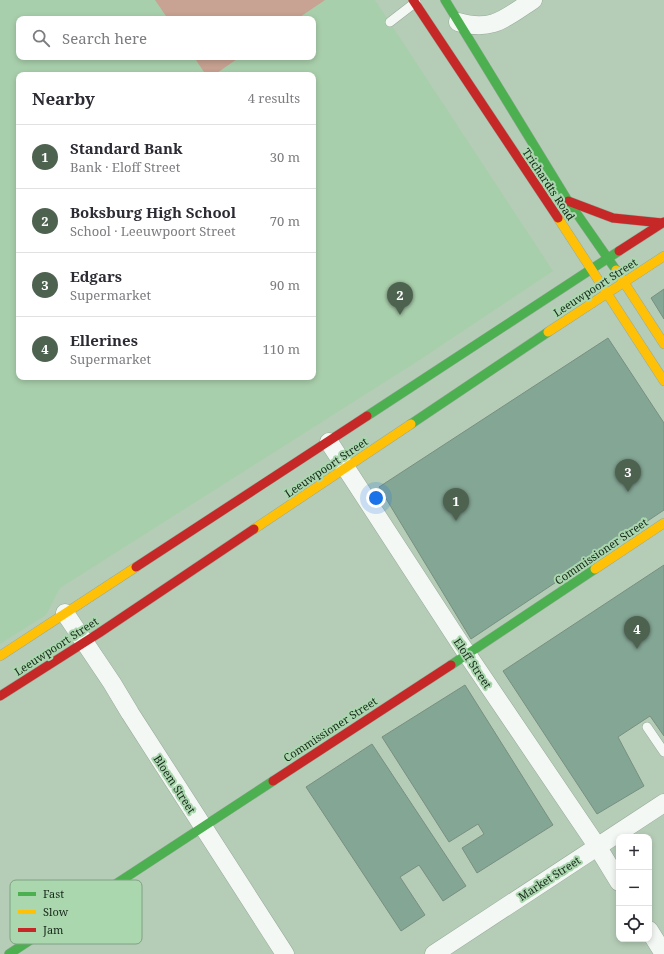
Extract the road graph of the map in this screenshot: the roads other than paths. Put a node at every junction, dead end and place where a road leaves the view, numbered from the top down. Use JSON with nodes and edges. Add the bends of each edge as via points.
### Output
{"nodes":[{"id":1,"x":445,"y":0,"type":"edge"},
{"id":2,"x":533,"y":0,"type":"edge"},
{"id":3,"x":416,"y":1,"type":"edge"},
{"id":4,"x":390,"y":22,"type":"dead end"},
{"id":5,"x":458,"y":22,"type":"junction"},
{"id":6,"x":568,"y":201,"type":"junction"},
{"id":7,"x":663,"y":222,"type":"edge"},
{"id":8,"x":664,"y":256,"type":"edge"},
{"id":9,"x":608,"y":258,"type":"junction"},
{"id":10,"x":591,"y":269,"type":"junction"},
{"id":11,"x":624,"y":282,"type":"junction"},
{"id":12,"x":608,"y":292,"type":"junction"},
{"id":13,"x":664,"y":344,"type":"edge"},
{"id":14,"x":664,"y":381,"type":"edge"},
{"id":15,"x":329,"y":442,"type":"junction"},
{"id":16,"x":346,"y":468,"type":"junction"},
{"id":17,"x":664,"y":523,"type":"edge"},
{"id":18,"x":65,"y":613,"type":"junction"},
{"id":19,"x":85,"y":643,"type":"junction"},
{"id":20,"x":467,"y":654,"type":"junction"},
{"id":21,"x":0,"y":656,"type":"edge"},
{"id":22,"x":0,"y":696,"type":"edge"},
{"id":23,"x":647,"y":727,"type":"dead end"},
{"id":24,"x":664,"y":752,"type":"edge"},
{"id":25,"x":664,"y":803,"type":"edge"},
{"id":26,"x":202,"y":827,"type":"junction"},
{"id":27,"x":597,"y":846,"type":"junction"},
{"id":28,"x":616,"y":877,"type":"edge"},
{"id":29,"x":121,"y":880,"type":"edge"},
{"id":30,"x":652,"y":935,"type":"edge"},
{"id":31,"x":24,"y":944,"type":"edge"},
{"id":32,"x":9,"y":954,"type":"edge"},
{"id":33,"x":285,"y":954,"type":"edge"},
{"id":34,"x":434,"y":954,"type":"edge"},
{"id":35,"x":664,"y":954,"type":"edge"}],
"edges":[{"from":1,"to":5,"type":"main road","name":"Trichardts Road"},
{"from":2,"to":5,"type":"street","via":[[493,24],[471,26]]},
{"from":3,"to":4,"type":"lane"},
{"from":3,"to":10,"type":"main road","name":"Trichardts Road"},
{"from":5,"to":6,"type":"main road","name":"Trichardts Road"},
{"from":6,"to":7,"type":"main road","via":[[613,218]]},
{"from":6,"to":9,"type":"main road","name":"Trichardts Road"},
{"from":7,"to":9,"type":"main road","name":"Leeuwpoort Street"},
{"from":8,"to":11,"type":"main road","name":"Leeuwpoort Street"},
{"from":9,"to":10,"type":"main road","name":"Leeuwpoort Street"},
{"from":9,"to":11,"type":"main road","name":"Trichardts Road"},
{"from":10,"to":12,"type":"main road","name":"Trichardts Road"},
{"from":10,"to":15,"type":"main road","name":"Leeuwpoort Street"},
{"from":11,"to":12,"type":"main road","name":"Leeuwpoort Street"},
{"from":11,"to":13,"type":"main road","name":"Trichardts Road"},
{"from":12,"to":14,"type":"main road","name":"Trichardts Road"},
{"from":12,"to":16,"type":"main road","name":"Leeuwpoort Street"},
{"from":15,"to":16,"type":"street","name":"Eloff Street"},
{"from":15,"to":18,"type":"main road","name":"Leeuwpoort Street"},
{"from":16,"to":19,"type":"main road","name":"Leeuwpoort Street"},
{"from":16,"to":20,"type":"street","name":"Eloff Street"},
{"from":17,"to":20,"type":"main road","name":"Commissioner Street"},
{"from":18,"to":19,"type":"street","name":"Bloem Street"},
{"from":18,"to":21,"type":"main road","name":"Leeuwpoort Street"},
{"from":19,"to":22,"type":"main road","name":"Leeuwpoort Street"},
{"from":19,"to":26,"type":"street","name":"Bloem Street"},
{"from":20,"to":26,"type":"main road","name":"Commissioner Street"},
{"from":20,"to":27,"type":"street","name":"Eloff Street"},
{"from":23,"to":24,"type":"lane"},
{"from":25,"to":27,"type":"street","name":"Market Street"},
{"from":26,"to":29,"type":"main road","name":"Commissioner Street"},
{"from":26,"to":33,"type":"street","name":"Bloem Street"},
{"from":27,"to":28,"type":"street","name":"Eloff Street"},
{"from":27,"to":34,"type":"street","name":"Market Street"},
{"from":30,"to":35,"type":"street"},
{"from":31,"to":32,"type":"main road","name":"Commissioner Street"}]}
